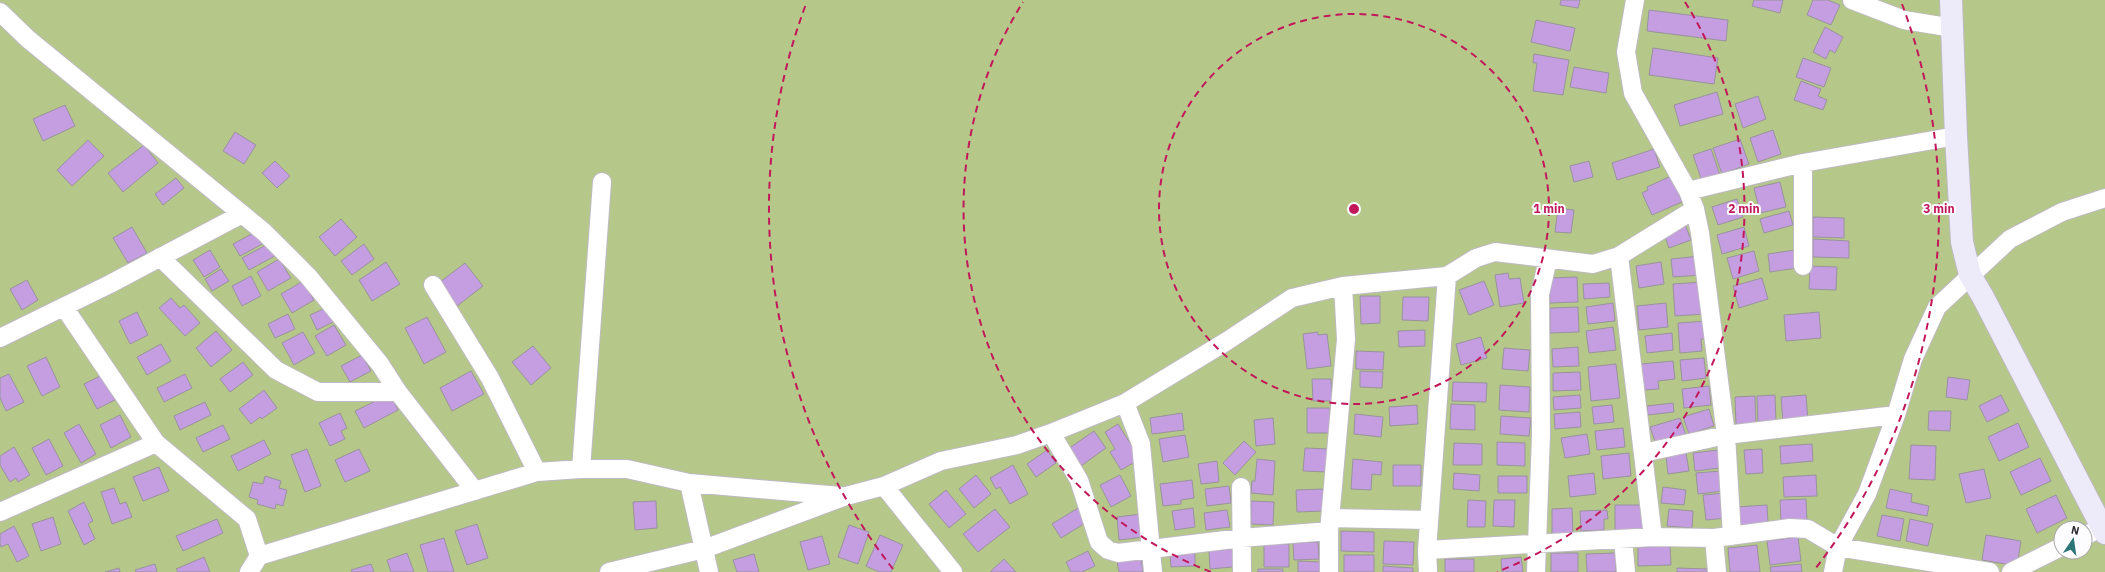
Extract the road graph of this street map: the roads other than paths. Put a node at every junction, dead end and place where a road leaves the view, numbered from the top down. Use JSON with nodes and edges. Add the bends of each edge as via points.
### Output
{"nodes":[{"id":1,"x":1635,"y":0,"type":"edge"},
{"id":2,"x":1852,"y":0,"type":"edge"},
{"id":3,"x":1951,"y":0,"type":"edge"},
{"id":4,"x":0,"y":12,"type":"edge"},
{"id":5,"x":1953,"y":28,"type":"junction"},
{"id":6,"x":1956,"y":136,"type":"junction"},
{"id":7,"x":1803,"y":163,"type":"junction"},
{"id":8,"x":602,"y":182,"type":"dead end"},
{"id":9,"x":1688,"y":190,"type":"junction"},
{"id":10,"x":2105,"y":198,"type":"edge"},
{"id":11,"x":1695,"y":209,"type":"junction"},
{"id":12,"x":242,"y":214,"type":"junction"},
{"id":13,"x":1620,"y":256,"type":"junction"},
{"id":14,"x":160,"y":257,"type":"junction"},
{"id":15,"x":1548,"y":259,"type":"junction"},
{"id":16,"x":1803,"y":266,"type":"dead end"},
{"id":17,"x":1970,"y":275,"type":"junction"},
{"id":18,"x":1447,"y":276,"type":"junction"},
{"id":19,"x":433,"y":285,"type":"dead end"},
{"id":20,"x":1343,"y":286,"type":"junction"},
{"id":21,"x":64,"y":306,"type":"junction"},
{"id":22,"x":0,"y":338,"type":"edge"},
{"id":23,"x":398,"y":392,"type":"junction"},
{"id":24,"x":1125,"y":403,"type":"junction"},
{"id":25,"x":1896,"y":415,"type":"junction"},
{"id":26,"x":1051,"y":432,"type":"junction"},
{"id":27,"x":1726,"y":435,"type":"junction"},
{"id":28,"x":156,"y":443,"type":"junction"},
{"id":29,"x":1643,"y":453,"type":"junction"},
{"id":30,"x":581,"y":469,"type":"junction"},
{"id":31,"x":537,"y":472,"type":"junction"},
{"id":32,"x":688,"y":483,"type":"junction"},
{"id":33,"x":884,"y":486,"type":"junction"},
{"id":34,"x":1241,"y":486,"type":"dead end"},
{"id":35,"x":475,"y":491,"type":"junction"},
{"id":36,"x":846,"y":496,"type":"junction"},
{"id":37,"x":0,"y":512,"type":"edge"},
{"id":38,"x":1429,"y":520,"type":"junction"},
{"id":39,"x":1330,"y":524,"type":"junction"},
{"id":40,"x":2097,"y":532,"type":"edge"},
{"id":41,"x":1732,"y":536,"type":"junction"},
{"id":42,"x":1653,"y":537,"type":"junction"},
{"id":43,"x":1242,"y":538,"type":"junction"},
{"id":44,"x":1714,"y":538,"type":"junction"},
{"id":45,"x":1623,"y":539,"type":"junction"},
{"id":46,"x":1536,"y":545,"type":"junction"},
{"id":47,"x":1152,"y":547,"type":"junction"},
{"id":48,"x":1838,"y":547,"type":"junction"},
{"id":49,"x":704,"y":549,"type":"junction"},
{"id":50,"x":1427,"y":550,"type":"junction"},
{"id":51,"x":2053,"y":551,"type":"edge"},
{"id":52,"x":259,"y":556,"type":"junction"},
{"id":53,"x":249,"y":572,"type":"edge"},
{"id":54,"x":609,"y":572,"type":"edge"},
{"id":55,"x":709,"y":572,"type":"edge"},
{"id":56,"x":953,"y":572,"type":"edge"},
{"id":57,"x":1153,"y":572,"type":"edge"},
{"id":58,"x":1242,"y":572,"type":"edge"},
{"id":59,"x":1329,"y":572,"type":"edge"},
{"id":60,"x":1428,"y":572,"type":"edge"},
{"id":61,"x":1536,"y":572,"type":"edge"},
{"id":62,"x":1626,"y":572,"type":"edge"},
{"id":63,"x":1717,"y":572,"type":"edge"},
{"id":64,"x":1833,"y":572,"type":"edge"},
{"id":65,"x":1990,"y":572,"type":"edge"},
{"id":66,"x":2011,"y":572,"type":"edge"}],
"edges":[{"from":1,"to":9,"type":"street","via":[[1626,52],[1633,93]]},
{"from":2,"to":5,"type":"street","via":[[1904,20]]},
{"from":3,"to":5,"type":"main road"},
{"from":4,"to":12,"type":"street","via":[[28,39]]},
{"from":5,"to":6,"type":"main road"},
{"from":6,"to":7,"type":"street"},
{"from":6,"to":17,"type":"main road","via":[[1962,242]]},
{"from":7,"to":9,"type":"street"},
{"from":7,"to":16,"type":"street"},
{"from":8,"to":30,"type":"street"},
{"from":9,"to":11,"type":"street"},
{"from":10,"to":17,"type":"street","via":[[2062,212],[2010,239]]},
{"from":11,"to":13,"type":"street"},
{"from":11,"to":27,"type":"street"},
{"from":12,"to":14,"type":"street"},
{"from":12,"to":23,"type":"street","via":[[308,276],[380,364]]},
{"from":13,"to":15,"type":"street","via":[[1593,264]]},
{"from":13,"to":29,"type":"street"},
{"from":14,"to":21,"type":"street"},
{"from":14,"to":23,"type":"street","via":[[276,370],[318,392]]},
{"from":15,"to":18,"type":"street","via":[[1495,252],[1476,258]]},
{"from":15,"to":46,"type":"street","via":[[1540,294],[1541,435]]},
{"from":17,"to":25,"type":"street","via":[[1936,307],[1913,359]]},
{"from":17,"to":40,"type":"main road"},
{"from":18,"to":20,"type":"street"},
{"from":18,"to":38,"type":"street"},
{"from":19,"to":31,"type":"street","via":[[490,378]]},
{"from":20,"to":24,"type":"street","via":[[1292,298],[1228,341]]},
{"from":20,"to":39,"type":"street","via":[[1346,338]]},
{"from":21,"to":22,"type":"street"},
{"from":21,"to":28,"type":"street"},
{"from":23,"to":35,"type":"street"},
{"from":24,"to":26,"type":"street"},
{"from":24,"to":47,"type":"street","via":[[1141,444]]},
{"from":25,"to":27,"type":"street"},
{"from":25,"to":48,"type":"street","via":[[1867,494]]},
{"from":26,"to":33,"type":"street","via":[[1018,445],[941,461]]},
{"from":26,"to":47,"type":"street","via":[[1079,480],[1099,542],[1108,550],[1118,553]]},
{"from":27,"to":29,"type":"street"},
{"from":27,"to":41,"type":"street"},
{"from":28,"to":37,"type":"street"},
{"from":28,"to":52,"type":"street","via":[[247,519]]},
{"from":29,"to":42,"type":"street"},
{"from":30,"to":31,"type":"street"},
{"from":30,"to":32,"type":"street","via":[[627,469]]},
{"from":31,"to":35,"type":"street"},
{"from":32,"to":36,"type":"street"},
{"from":32,"to":49,"type":"street"},
{"from":33,"to":36,"type":"street"},
{"from":33,"to":56,"type":"street"},
{"from":34,"to":43,"type":"street"},
{"from":35,"to":52,"type":"street"},
{"from":36,"to":49,"type":"street"},
{"from":38,"to":39,"type":"street"},
{"from":38,"to":50,"type":"street"},
{"from":39,"to":43,"type":"street"},
{"from":39,"to":59,"type":"street"},
{"from":41,"to":44,"type":"street"},
{"from":41,"to":48,"type":"street","via":[[1790,528],[1808,529]]},
{"from":42,"to":44,"type":"street"},
{"from":42,"to":45,"type":"street"},
{"from":43,"to":47,"type":"street"},
{"from":43,"to":58,"type":"street"},
{"from":44,"to":63,"type":"street"},
{"from":45,"to":46,"type":"street"},
{"from":45,"to":62,"type":"street"},
{"from":46,"to":50,"type":"street"},
{"from":46,"to":61,"type":"street"},
{"from":47,"to":57,"type":"street"},
{"from":48,"to":64,"type":"street"},
{"from":48,"to":65,"type":"street"},
{"from":49,"to":54,"type":"street"},
{"from":49,"to":55,"type":"street"},
{"from":50,"to":60,"type":"street"},
{"from":51,"to":66,"type":"street"},
{"from":52,"to":53,"type":"street"}]}
